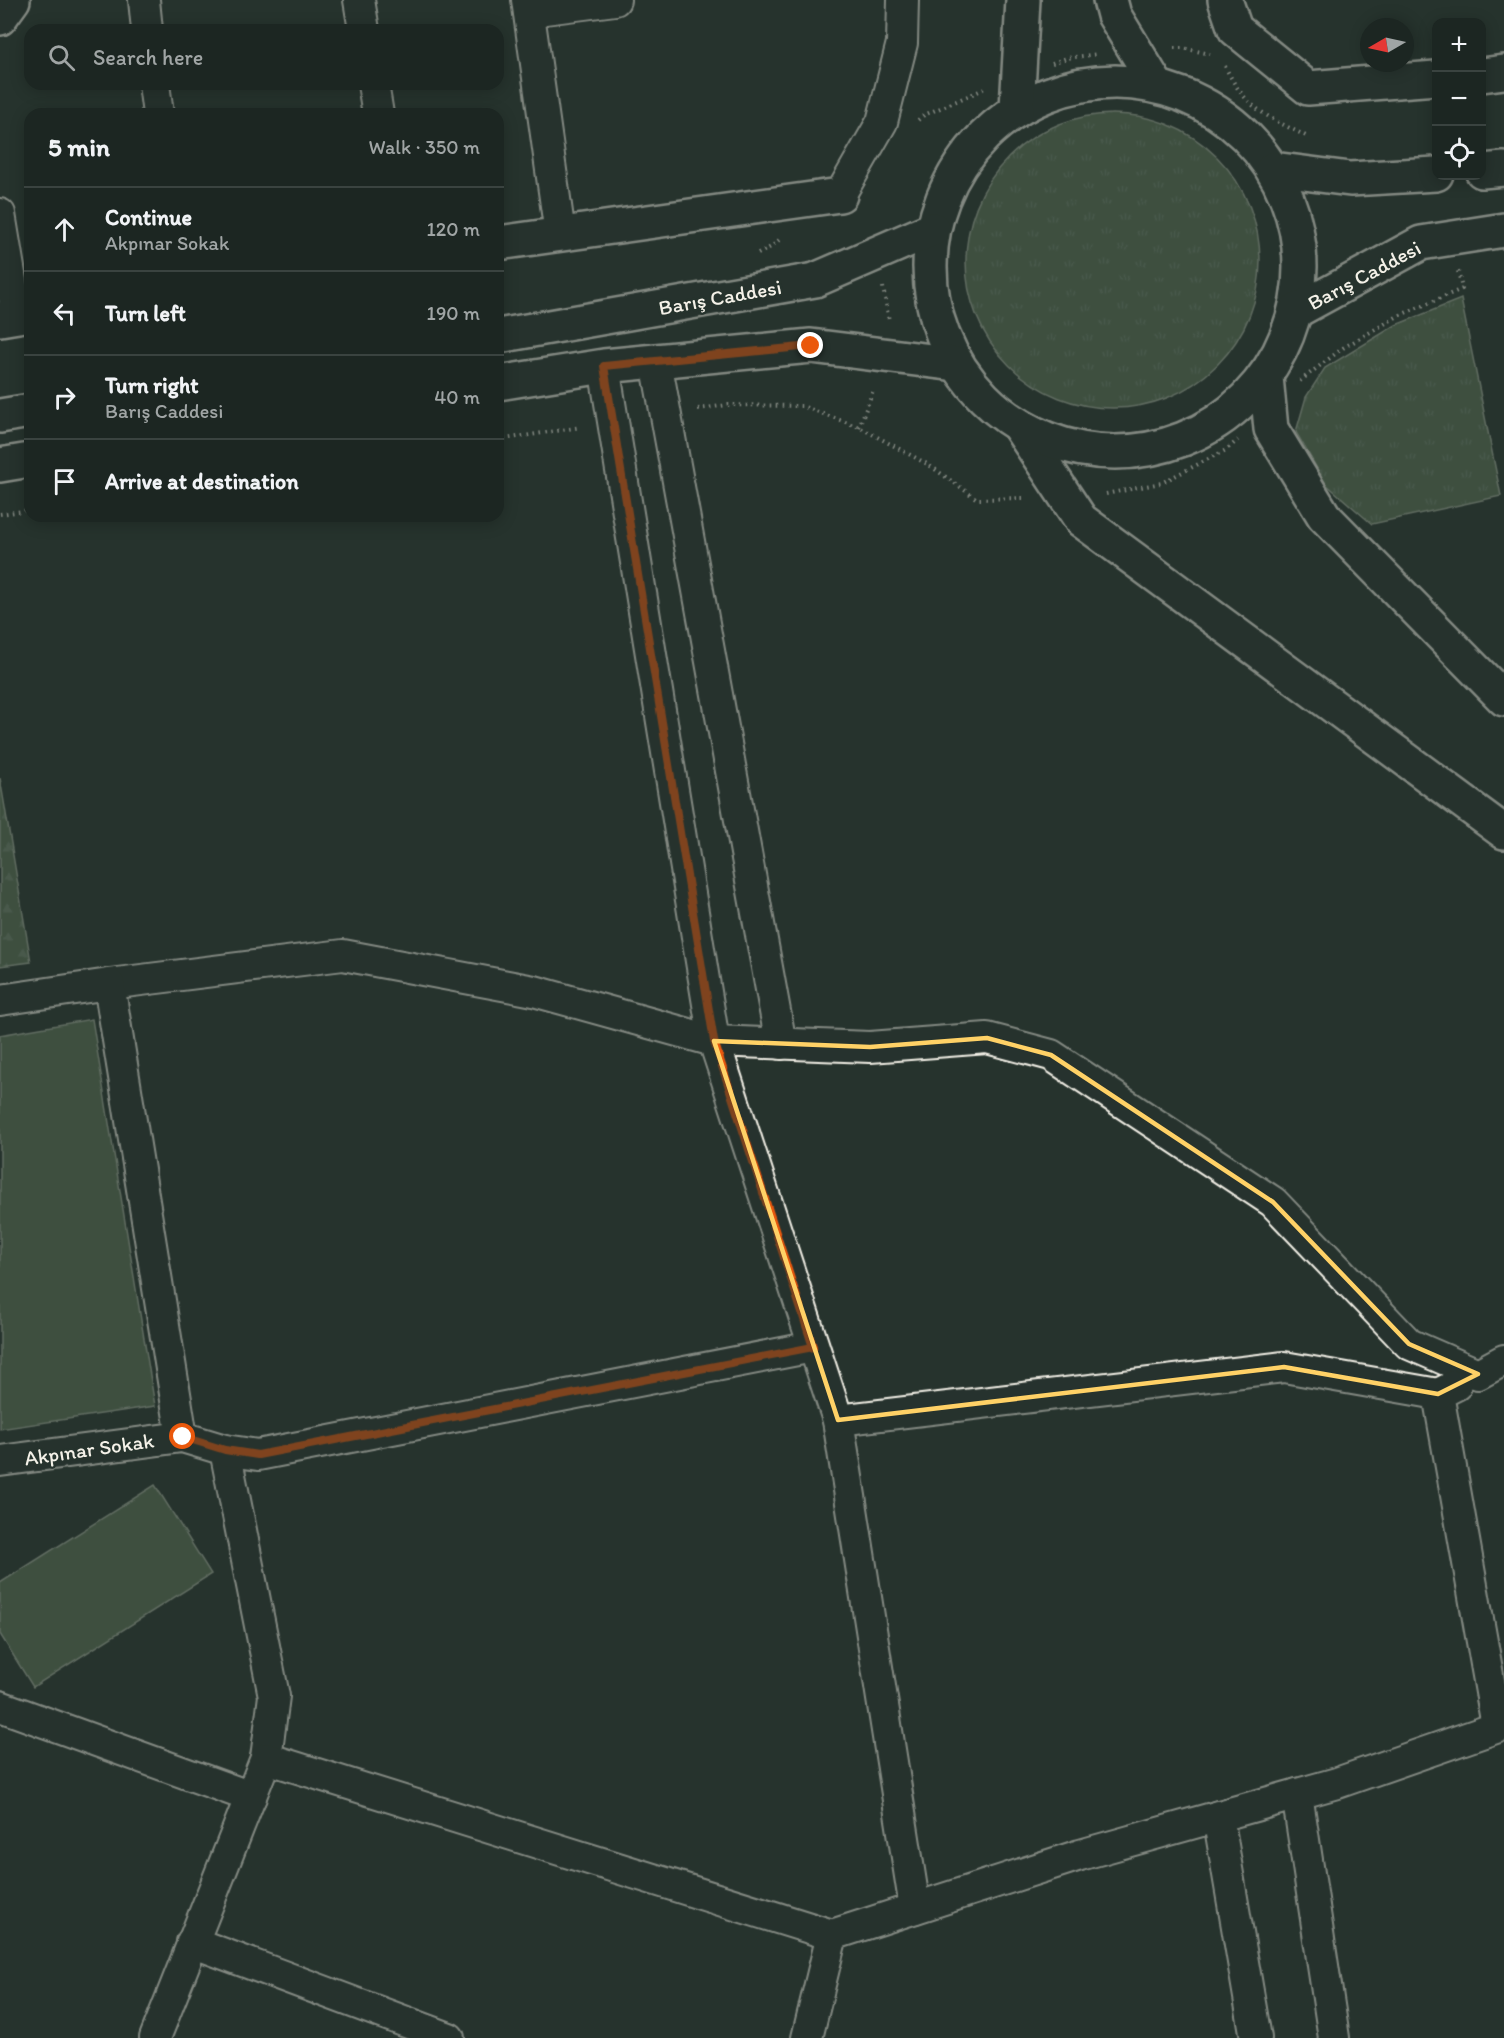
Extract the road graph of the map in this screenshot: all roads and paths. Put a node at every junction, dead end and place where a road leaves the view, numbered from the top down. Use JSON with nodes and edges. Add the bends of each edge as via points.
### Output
{"nodes":[{"id":1,"x":13,"y":0,"type":"edge"},
{"id":2,"x":144,"y":0,"type":"edge"},
{"id":3,"x":359,"y":0,"type":"edge"},
{"id":4,"x":615,"y":0,"type":"edge"},
{"id":5,"x":903,"y":0,"type":"edge"},
{"id":6,"x":1023,"y":0,"type":"edge"},
{"id":7,"x":1110,"y":0,"type":"edge"},
{"id":8,"x":1225,"y":0,"type":"edge"},
{"id":9,"x":528,"y":5,"type":"edge"},
{"id":10,"x":0,"y":18,"type":"edge"},
{"id":11,"x":146,"y":24,"type":"edge"},
{"id":12,"x":363,"y":24,"type":"edge"},
{"id":13,"x":1504,"y":72,"type":"edge"},
{"id":14,"x":1486,"y":74,"type":"edge"},
{"id":15,"x":1432,"y":78,"type":"edge"},
{"id":16,"x":1157,"y":86,"type":"junction"},
{"id":17,"x":155,"y":90,"type":"edge"},
{"id":18,"x":374,"y":90,"type":"edge"},
{"id":19,"x":157,"y":108,"type":"edge"},
{"id":20,"x":377,"y":108,"type":"edge"},
{"id":21,"x":1017,"y":108,"type":"junction"},
{"id":22,"x":1274,"y":169,"type":"junction"},
{"id":23,"x":1504,"y":169,"type":"edge"},
{"id":24,"x":1486,"y":171,"type":"edge"},
{"id":25,"x":1432,"y":174,"type":"edge"},
{"id":26,"x":840,"y":195,"type":"joint"},
{"id":27,"x":0,"y":214,"type":"edge"},
{"id":28,"x":933,"y":229,"type":"junction"},
{"id":29,"x":1504,"y":230,"type":"edge"},
{"id":30,"x":786,"y":233,"type":"dead end"},
{"id":31,"x":560,"y":234,"type":"junction"},
{"id":32,"x":1450,"y":238,"type":"junction"},
{"id":33,"x":504,"y":242,"type":"edge"},
{"id":34,"x":874,"y":254,"type":"junction"},
{"id":35,"x":752,"y":257,"type":"dead end"},
{"id":36,"x":1296,"y":311,"type":"junction"},
{"id":37,"x":16,"y":317,"type":"edge"},
{"id":38,"x":504,"y":335,"type":"edge"},
{"id":39,"x":886,"y":355,"type":"junction"},
{"id":40,"x":656,"y":361,"type":"junction"},
{"id":41,"x":956,"y":364,"type":"junction"},
{"id":42,"x":604,"y":366,"type":"junction"},
{"id":43,"x":1266,"y":377,"type":"junction"},
{"id":44,"x":504,"y":382,"type":"edge"},
{"id":45,"x":1269,"y":411,"type":"junction"},
{"id":46,"x":24,"y":412,"type":"edge"},
{"id":47,"x":0,"y":416,"type":"edge"},
{"id":48,"x":1020,"y":428,"type":"junction"},
{"id":49,"x":24,"y":461,"type":"edge"},
{"id":50,"x":0,"y":465,"type":"edge"},
{"id":51,"x":1066,"y":497,"type":"junction"},
{"id":52,"x":24,"y":511,"type":"edge"},
{"id":53,"x":0,"y":514,"type":"edge"},
{"id":54,"x":1504,"y":699,"type":"edge"},
{"id":55,"x":1504,"y":832,"type":"edge"},
{"id":56,"x":109,"y":984,"type":"junction"},
{"id":57,"x":0,"y":1000,"type":"edge"},
{"id":58,"x":714,"y":1041,"type":"junction"},
{"id":59,"x":781,"y":1044,"type":"junction"},
{"id":60,"x":813,"y":1347,"type":"junction"},
{"id":61,"x":1504,"y":1360,"type":"edge"},
{"id":62,"x":1478,"y":1374,"type":"junction"},
{"id":63,"x":1438,"y":1394,"type":"junction"},
{"id":64,"x":838,"y":1420,"type":"junction"},
{"id":65,"x":183,"y":1437,"type":"junction"},
{"id":66,"x":225,"y":1450,"type":"junction"},
{"id":67,"x":0,"y":1461,"type":"edge"},
{"id":68,"x":0,"y":1706,"type":"edge"},
{"id":69,"x":1501,"y":1725,"type":"edge"},
{"id":70,"x":266,"y":1758,"type":"junction"},
{"id":71,"x":1297,"y":1794,"type":"junction"},
{"id":72,"x":251,"y":1797,"type":"junction"},
{"id":73,"x":1218,"y":1816,"type":"junction"},
{"id":74,"x":915,"y":1908,"type":"junction"},
{"id":75,"x":832,"y":1935,"type":"junction"},
{"id":76,"x":192,"y":1942,"type":"junction"},
{"id":77,"x":155,"y":2038,"type":"edge"},
{"id":78,"x":449,"y":2038,"type":"edge"},
{"id":79,"x":807,"y":2038,"type":"edge"},
{"id":80,"x":1256,"y":2038,"type":"edge"},
{"id":81,"x":1334,"y":2038,"type":"edge"}],
"edges":[{"from":1,"to":10,"type":"main road"},
{"from":2,"to":11,"type":"street"},
{"from":3,"to":12,"type":"street"},
{"from":4,"to":9,"type":"street"},
{"from":5,"to":26,"type":"street","via":[[902,43],[882,122]]},
{"from":6,"to":21,"type":"main road"},
{"from":7,"to":16,"type":"main road","via":[[1114,15]]},
{"from":8,"to":15,"type":"main road","via":[[1235,29],[1308,88]]},
{"from":9,"to":31,"type":"street"},
{"from":13,"to":14,"type":"main road"},
{"from":16,"to":21,"type":"main road","via":[[1109,80],[1061,88]]},
{"from":16,"to":22,"type":"main road","via":[[1203,103],[1242,132]]},
{"from":17,"to":19,"type":"street"},
{"from":18,"to":20,"type":"street"},
{"from":21,"to":28,"type":"main road","via":[[978,140],[955,173]]},
{"from":22,"to":25,"type":"main road","via":[[1350,179]]},
{"from":22,"to":36,"type":"main road","via":[[1293,214],[1301,262]]},
{"from":23,"to":24,"type":"main road"},
{"from":26,"to":31,"type":"main road"},
{"from":27,"to":37,"type":"street"},
{"from":28,"to":34,"type":"main road","name":"Barış Caddesi"},
{"from":28,"to":41,"type":"main road","via":[[929,276],[937,322]]},
{"from":29,"to":32,"type":"main road","name":"Barış Caddesi"},
{"from":30,"to":35,"type":"path"},
{"from":31,"to":33,"type":"main road"},
{"from":32,"to":36,"type":"main road","name":"Barış Caddesi","via":[[1421,243]]},
{"from":32,"to":45,"type":"path","via":[[1462,289],[1398,316],[1343,348],[1304,377]]},
{"from":34,"to":38,"type":"main road","name":"Barış Caddesi","via":[[815,280]]},
{"from":34,"to":39,"type":"path","via":[[880,266],[892,339]]},
{"from":36,"to":43,"type":"main road","via":[[1284,346]]},
{"from":39,"to":40,"type":"main road","via":[[811,346]]},
{"from":39,"to":41,"type":"main road"},
{"from":39,"to":51,"type":"path","via":[[859,427],[929,465],[976,499]]},
{"from":40,"to":42,"type":"main road"},
{"from":40,"to":59,"type":"street"},
{"from":41,"to":48,"type":"main road","via":[[984,400]]},
{"from":42,"to":44,"type":"main road"},
{"from":42,"to":58,"type":"street"},
{"from":43,"to":45,"type":"main road"},
{"from":43,"to":48,"type":"main road","via":[[1227,417],[1179,443],[1125,454],[1070,449]]},
{"from":45,"to":51,"type":"path","via":[[1226,450],[1161,483],[1099,496]]},
{"from":45,"to":54,"type":"main road","via":[[1271,429],[1324,516]]},
{"from":46,"to":47,"type":"main road"},
{"from":48,"to":51,"type":"main road"},
{"from":49,"to":50,"type":"main road"},
{"from":51,"to":55,"type":"main road","via":[[1081,520]]},
{"from":52,"to":53,"type":"path"},
{"from":56,"to":57,"type":"street"},
{"from":56,"to":58,"type":"street","via":[[343,955],[534,991]]},
{"from":56,"to":65,"type":"street"},
{"from":58,"to":59,"type":"street"},
{"from":58,"to":60,"type":"street"},
{"from":59,"to":62,"type":"street","via":[[870,1047],[987,1038],[1051,1055],[1273,1202],[1409,1344]]},
{"from":60,"to":64,"type":"street"},
{"from":60,"to":66,"type":"street","name":"Akpınar Sokak","via":[[258,1455]]},
{"from":61,"to":62,"type":"street"},
{"from":62,"to":63,"type":"street"},
{"from":63,"to":64,"type":"street","via":[[1284,1367]]},
{"from":63,"to":69,"type":"street"},
{"from":64,"to":74,"type":"street"},
{"from":65,"to":66,"type":"street","name":"Akpınar Sokak"},
{"from":65,"to":67,"type":"street","name":"Akpınar Sokak"},
{"from":66,"to":70,"type":"street","via":[[274,1696]]},
{"from":68,"to":72,"type":"street"},
{"from":69,"to":71,"type":"street"},
{"from":70,"to":72,"type":"street"},
{"from":70,"to":75,"type":"street"},
{"from":71,"to":73,"type":"street"},
{"from":71,"to":81,"type":"street"},
{"from":72,"to":76,"type":"street"},
{"from":73,"to":74,"type":"street"},
{"from":73,"to":80,"type":"street"},
{"from":74,"to":75,"type":"street"},
{"from":75,"to":79,"type":"street"},
{"from":76,"to":77,"type":"street"},
{"from":76,"to":78,"type":"street"}]}
